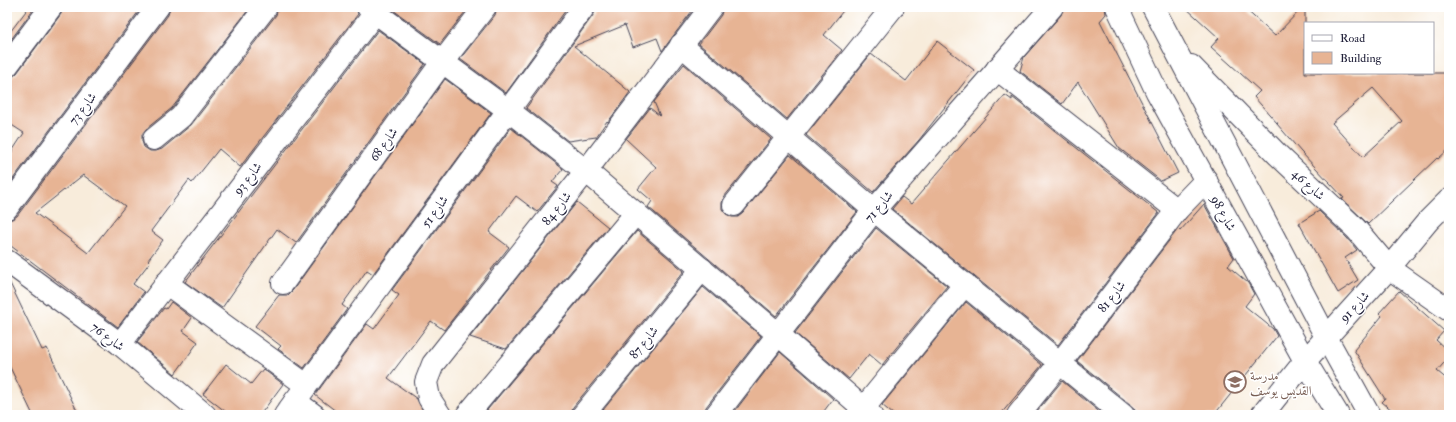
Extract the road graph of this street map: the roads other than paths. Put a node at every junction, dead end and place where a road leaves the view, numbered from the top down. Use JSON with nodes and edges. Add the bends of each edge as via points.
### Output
{"nodes":[{"id":1,"x":51,"y":7,"type":"edge"},
{"id":2,"x":158,"y":7,"type":"edge"},
{"id":3,"x":266,"y":7,"type":"edge"},
{"id":4,"x":485,"y":7,"type":"edge"},
{"id":5,"x":584,"y":7,"type":"edge"},
{"id":6,"x":711,"y":7,"type":"edge"},
{"id":7,"x":894,"y":7,"type":"edge"},
{"id":8,"x":1052,"y":7,"type":"edge"},
{"id":9,"x":1117,"y":7,"type":"edge"},
{"id":10,"x":1153,"y":7,"type":"edge"},
{"id":11,"x":373,"y":9,"type":"edge"},
{"id":12,"x":682,"y":45,"type":"junction"},
{"id":13,"x":1176,"y":51,"type":"junction"},
{"id":14,"x":443,"y":61,"type":"junction"},
{"id":15,"x":7,"y":66,"type":"edge"},
{"id":16,"x":997,"y":70,"type":"junction"},
{"id":17,"x":508,"y":110,"type":"junction"},
{"id":18,"x":789,"y":137,"type":"junction"},
{"id":19,"x":154,"y":139,"type":"dead end"},
{"id":20,"x":586,"y":171,"type":"junction"},
{"id":21,"x":1206,"y":180,"type":"junction"},
{"id":22,"x":1449,"y":200,"type":"edge"},
{"id":23,"x":734,"y":205,"type":"dead end"},
{"id":24,"x":7,"y":208,"type":"edge"},
{"id":25,"x":874,"y":210,"type":"junction"},
{"id":26,"x":1177,"y":210,"type":"junction"},
{"id":27,"x":636,"y":213,"type":"junction"},
{"id":28,"x":7,"y":261,"type":"edge"},
{"id":29,"x":1389,"y":268,"type":"junction"},
{"id":30,"x":702,"y":269,"type":"junction"},
{"id":31,"x":166,"y":283,"type":"junction"},
{"id":32,"x":283,"y":283,"type":"dead end"},
{"id":33,"x":965,"y":284,"type":"junction"},
{"id":34,"x":1449,"y":310,"type":"edge"},
{"id":35,"x":779,"y":335,"type":"junction"},
{"id":36,"x":1326,"y":338,"type":"junction"},
{"id":37,"x":120,"y":344,"type":"junction"},
{"id":38,"x":1305,"y":361,"type":"junction"},
{"id":39,"x":1060,"y":363,"type":"junction"},
{"id":40,"x":295,"y":400,"type":"edge"},
{"id":41,"x":864,"y":413,"type":"edge"},
{"id":42,"x":205,"y":415,"type":"edge"},
{"id":43,"x":314,"y":415,"type":"edge"},
{"id":44,"x":440,"y":415,"type":"edge"},
{"id":45,"x":467,"y":415,"type":"edge"},
{"id":46,"x":583,"y":415,"type":"edge"},
{"id":47,"x":716,"y":415,"type":"edge"},
{"id":48,"x":1018,"y":415,"type":"edge"},
{"id":49,"x":1123,"y":415,"type":"edge"},
{"id":50,"x":1262,"y":415,"type":"edge"},
{"id":51,"x":1338,"y":415,"type":"edge"},
{"id":52,"x":1369,"y":415,"type":"edge"}],
"edges":[{"from":1,"to":15,"type":"street"},
{"from":2,"to":24,"type":"street","name":"شارع 73"},
{"from":3,"to":19,"type":"street","via":[[181,117]]},
{"from":4,"to":14,"type":"street","name":"شارع 68"},
{"from":5,"to":17,"type":"street","name":"شارع 51"},
{"from":6,"to":12,"type":"street","name":"شارع 84"},
{"from":7,"to":18,"type":"street"},
{"from":8,"to":16,"type":"street","name":"شارع 71"},
{"from":9,"to":21,"type":"street","name":"شارع 98","via":[[1156,92]]},
{"from":10,"to":13,"type":"street"},
{"from":11,"to":14,"type":"street"},
{"from":11,"to":31,"type":"street","name":"شارع 93"},
{"from":12,"to":18,"type":"street"},
{"from":12,"to":20,"type":"street","name":"شارع 84"},
{"from":13,"to":29,"type":"street","name":"شارع 46","via":[[1278,155],[1356,229]]},
{"from":13,"to":36,"type":"street"},
{"from":14,"to":17,"type":"street"},
{"from":14,"to":32,"type":"street","name":"شارع 68"},
{"from":16,"to":25,"type":"street","name":"شارع 71"},
{"from":16,"to":26,"type":"street"},
{"from":17,"to":20,"type":"street"},
{"from":17,"to":40,"type":"street","name":"شارع 51"},
{"from":18,"to":23,"type":"street"},
{"from":18,"to":25,"type":"street"},
{"from":20,"to":27,"type":"street"},
{"from":20,"to":44,"type":"street","name":"شارع 84","via":[[433,364],[426,382],[429,398]]},
{"from":21,"to":26,"type":"street","name":"شارع 81"},
{"from":21,"to":38,"type":"street","name":"شارع 98"},
{"from":22,"to":29,"type":"street","name":"شارع 91"},
{"from":25,"to":33,"type":"street"},
{"from":25,"to":35,"type":"street","name":"شارع 71"},
{"from":26,"to":39,"type":"street","name":"شارع 81"},
{"from":27,"to":30,"type":"street"},
{"from":27,"to":45,"type":"street"},
{"from":28,"to":37,"type":"street","name":"شارع 76"},
{"from":29,"to":34,"type":"street","name":"شارع 46"},
{"from":29,"to":36,"type":"street","name":"شارع 91"},
{"from":30,"to":35,"type":"street"},
{"from":30,"to":46,"type":"street","name":"شارع 87"},
{"from":31,"to":37,"type":"street","name":"شارع 93"},
{"from":31,"to":40,"type":"street"},
{"from":33,"to":39,"type":"street"},
{"from":33,"to":41,"type":"street"},
{"from":35,"to":41,"type":"street"},
{"from":35,"to":47,"type":"street","name":"شارع 71"},
{"from":36,"to":38,"type":"street","name":"شارع 91"},
{"from":36,"to":52,"type":"street"},
{"from":37,"to":42,"type":"street","name":"شارع 76"},
{"from":38,"to":50,"type":"street","name":"شارع 91"},
{"from":38,"to":51,"type":"street","name":"شارع 98"},
{"from":39,"to":48,"type":"street","name":"شارع 81"},
{"from":39,"to":49,"type":"street"},
{"from":40,"to":43,"type":"street"}]}
